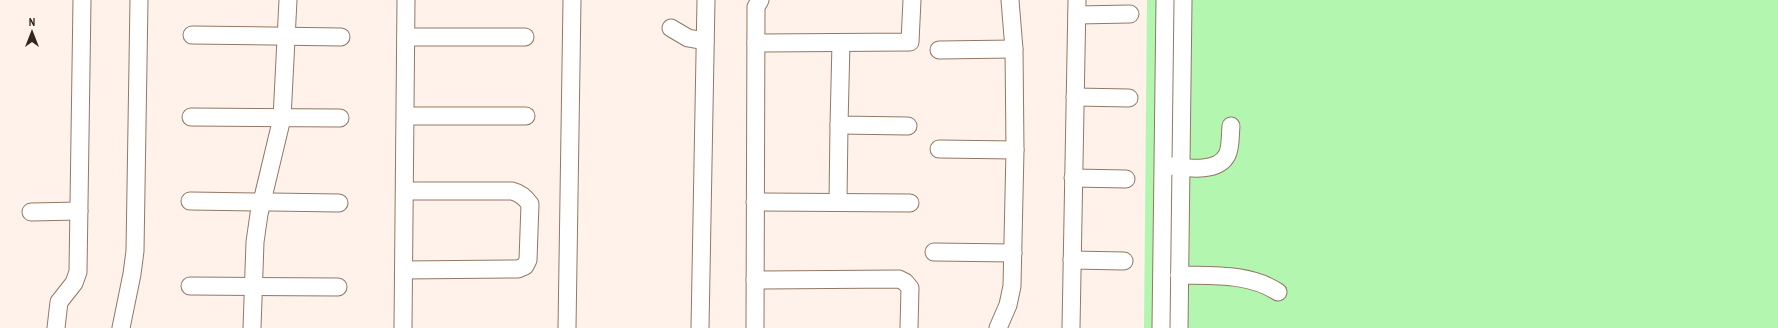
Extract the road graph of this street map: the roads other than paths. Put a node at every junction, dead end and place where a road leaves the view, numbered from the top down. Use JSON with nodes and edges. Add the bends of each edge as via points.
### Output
{"nodes":[{"id":1,"x":82,"y":0,"type":"edge"},
{"id":2,"x":140,"y":0,"type":"edge"},
{"id":3,"x":288,"y":0,"type":"edge"},
{"id":4,"x":406,"y":0,"type":"edge"},
{"id":5,"x":572,"y":0,"type":"edge"},
{"id":6,"x":706,"y":0,"type":"edge"},
{"id":7,"x":912,"y":0,"type":"edge"},
{"id":8,"x":1010,"y":0,"type":"edge"},
{"id":9,"x":1165,"y":0,"type":"edge"},
{"id":10,"x":1183,"y":0,"type":"edge"},
{"id":11,"x":756,"y":2,"type":"edge"},
{"id":12,"x":1077,"y":7,"type":"edge"},
{"id":13,"x":1130,"y":14,"type":"dead end"},
{"id":14,"x":671,"y":28,"type":"dead end"},
{"id":15,"x":192,"y":35,"type":"dead end"},
{"id":16,"x":287,"y":36,"type":"junction"},
{"id":17,"x":341,"y":37,"type":"dead end"},
{"id":18,"x":406,"y":37,"type":"junction"},
{"id":19,"x":525,"y":37,"type":"dead end"},
{"id":20,"x":705,"y":41,"type":"junction"},
{"id":21,"x":756,"y":42,"type":"junction"},
{"id":22,"x":841,"y":43,"type":"junction"},
{"id":23,"x":1014,"y":49,"type":"junction"},
{"id":24,"x":939,"y":50,"type":"dead end"},
{"id":25,"x":1075,"y":97,"type":"junction"},
{"id":26,"x":1129,"y":98,"type":"dead end"},
{"id":27,"x":406,"y":116,"type":"junction"},
{"id":28,"x":526,"y":116,"type":"dead end"},
{"id":29,"x":191,"y":117,"type":"dead end"},
{"id":30,"x":282,"y":118,"type":"junction"},
{"id":31,"x":340,"y":118,"type":"dead end"},
{"id":32,"x":839,"y":125,"type":"junction"},
{"id":33,"x":908,"y":126,"type":"dead end"},
{"id":34,"x":1231,"y":126,"type":"dead end"},
{"id":35,"x":939,"y":149,"type":"dead end"},
{"id":36,"x":1015,"y":150,"type":"junction"},
{"id":37,"x":1163,"y":165,"type":"junction"},
{"id":38,"x":1181,"y":167,"type":"junction"},
{"id":39,"x":1073,"y":178,"type":"junction"},
{"id":40,"x":1126,"y":179,"type":"dead end"},
{"id":41,"x":405,"y":191,"type":"junction"},
{"id":42,"x":190,"y":201,"type":"dead end"},
{"id":43,"x":262,"y":202,"type":"junction"},
{"id":44,"x":755,"y":202,"type":"junction"},
{"id":45,"x":838,"y":202,"type":"junction"},
{"id":46,"x":339,"y":203,"type":"dead end"},
{"id":47,"x":910,"y":203,"type":"dead end"},
{"id":48,"x":31,"y":212,"type":"dead end"},
{"id":49,"x":79,"y":212,"type":"junction"},
{"id":50,"x":934,"y":252,"type":"dead end"},
{"id":51,"x":1013,"y":253,"type":"junction"},
{"id":52,"x":1072,"y":260,"type":"junction"},
{"id":53,"x":1124,"y":261,"type":"dead end"},
{"id":54,"x":404,"y":270,"type":"junction"},
{"id":55,"x":1179,"y":275,"type":"junction"},
{"id":56,"x":755,"y":280,"type":"junction"},
{"id":57,"x":190,"y":286,"type":"dead end"},
{"id":58,"x":253,"y":286,"type":"junction"},
{"id":59,"x":338,"y":287,"type":"dead end"},
{"id":60,"x":1278,"y":292,"type":"dead end"},
{"id":61,"x":56,"y":328,"type":"edge"},
{"id":62,"x":121,"y":328,"type":"edge"},
{"id":63,"x":252,"y":328,"type":"edge"},
{"id":64,"x":403,"y":328,"type":"edge"},
{"id":65,"x":567,"y":328,"type":"edge"},
{"id":66,"x":700,"y":328,"type":"edge"},
{"id":67,"x":755,"y":328,"type":"edge"},
{"id":68,"x":909,"y":328,"type":"edge"},
{"id":69,"x":998,"y":328,"type":"edge"},
{"id":70,"x":1071,"y":328,"type":"edge"},
{"id":71,"x":1161,"y":328,"type":"edge"},
{"id":72,"x":1179,"y":328,"type":"edge"}],
"edges":[{"from":1,"to":49,"type":"street"},
{"from":2,"to":62,"type":"street","via":[[135,251]]},
{"from":3,"to":16,"type":"street"},
{"from":4,"to":18,"type":"street"},
{"from":5,"to":65,"type":"street"},
{"from":6,"to":20,"type":"street"},
{"from":7,"to":22,"type":"street","via":[[910,42]]},
{"from":8,"to":23,"type":"street"},
{"from":9,"to":37,"type":"street"},
{"from":10,"to":38,"type":"street"},
{"from":11,"to":21,"type":"street"},
{"from":12,"to":13,"type":"street"},
{"from":12,"to":25,"type":"street"},
{"from":14,"to":20,"type":"street","via":[[688,38]]},
{"from":15,"to":16,"type":"street"},
{"from":16,"to":17,"type":"street"},
{"from":16,"to":30,"type":"street"},
{"from":18,"to":19,"type":"street"},
{"from":18,"to":27,"type":"street"},
{"from":20,"to":66,"type":"street"},
{"from":21,"to":22,"type":"street"},
{"from":21,"to":44,"type":"street"},
{"from":22,"to":32,"type":"street"},
{"from":23,"to":24,"type":"street"},
{"from":23,"to":36,"type":"street"},
{"from":25,"to":26,"type":"street"},
{"from":25,"to":39,"type":"street"},
{"from":27,"to":28,"type":"street"},
{"from":27,"to":41,"type":"street"},
{"from":29,"to":30,"type":"street"},
{"from":30,"to":31,"type":"street"},
{"from":30,"to":43,"type":"street"},
{"from":32,"to":33,"type":"street"},
{"from":32,"to":45,"type":"street"},
{"from":34,"to":38,"type":"street","via":[[1228,155],[1221,162],[1211,167]]},
{"from":35,"to":36,"type":"street"},
{"from":36,"to":51,"type":"street"},
{"from":37,"to":38,"type":"street"},
{"from":37,"to":71,"type":"street"},
{"from":38,"to":55,"type":"street"},
{"from":39,"to":40,"type":"street"},
{"from":39,"to":52,"type":"street"},
{"from":41,"to":54,"type":"street"},
{"from":41,"to":54,"type":"street","via":[[512,191],[530,204],[528,260],[525,266],[518,269]]},
{"from":42,"to":43,"type":"street"},
{"from":43,"to":46,"type":"street"},
{"from":43,"to":58,"type":"street","via":[[255,242]]},
{"from":44,"to":45,"type":"street"},
{"from":44,"to":56,"type":"street"},
{"from":45,"to":47,"type":"street"},
{"from":48,"to":49,"type":"street"},
{"from":49,"to":61,"type":"street","via":[[78,272],[74,283],[59,302]]},
{"from":50,"to":51,"type":"street"},
{"from":51,"to":69,"type":"street","via":[[1012,286],[1008,306]]},
{"from":52,"to":53,"type":"street"},
{"from":52,"to":70,"type":"street"},
{"from":54,"to":64,"type":"street"},
{"from":55,"to":60,"type":"street","via":[[1252,279]]},
{"from":55,"to":72,"type":"street"},
{"from":56,"to":67,"type":"street"},
{"from":56,"to":68,"type":"street","via":[[899,278],[910,288]]},
{"from":57,"to":58,"type":"street"},
{"from":58,"to":59,"type":"street"},
{"from":58,"to":63,"type":"street"}]}
